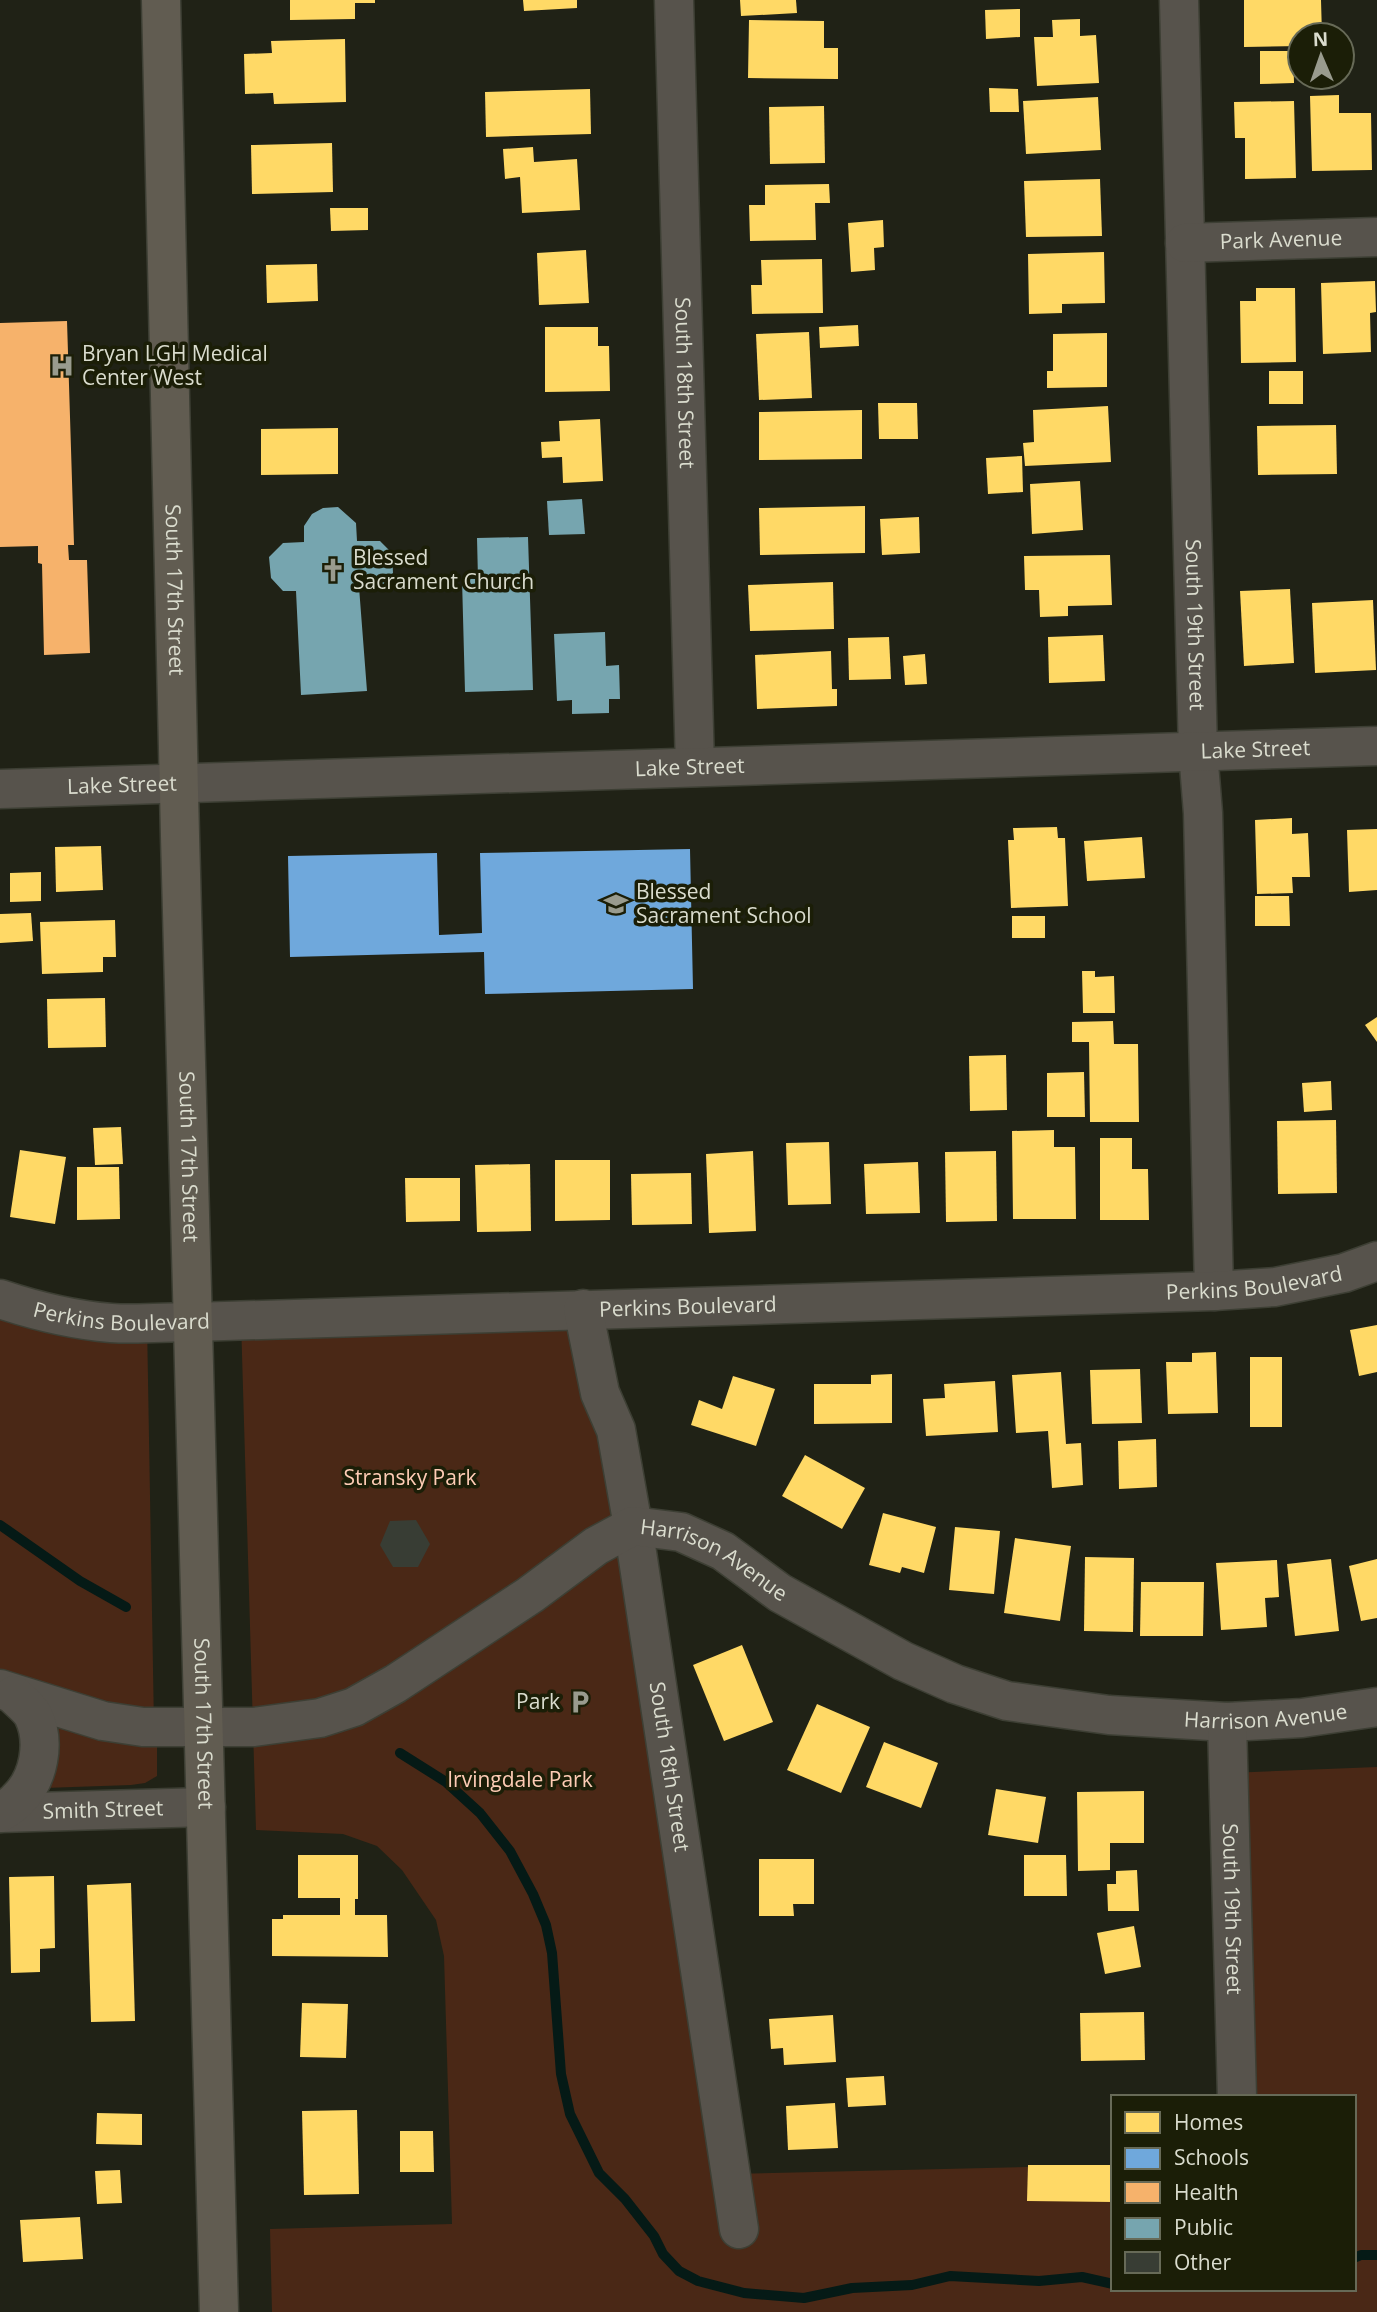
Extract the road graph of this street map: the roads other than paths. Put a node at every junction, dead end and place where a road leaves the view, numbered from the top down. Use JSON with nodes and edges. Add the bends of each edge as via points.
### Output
{"nodes":[{"id":1,"x":161,"y":0,"type":"edge"},
{"id":2,"x":674,"y":0,"type":"edge"},
{"id":3,"x":1178,"y":0,"type":"edge"},
{"id":4,"x":1377,"y":237,"type":"edge"},
{"id":5,"x":1185,"y":243,"type":"junction"},
{"id":6,"x":1377,"y":746,"type":"edge"},
{"id":7,"x":1198,"y":752,"type":"junction"},
{"id":8,"x":695,"y":767,"type":"junction"},
{"id":9,"x":180,"y":784,"type":"junction"},
{"id":10,"x":0,"y":789,"type":"edge"},
{"id":11,"x":1377,"y":1261,"type":"edge"},
{"id":12,"x":1214,"y":1291,"type":"junction"},
{"id":13,"x":0,"y":1299,"type":"edge"},
{"id":14,"x":583,"y":1309,"type":"junction"},
{"id":15,"x":193,"y":1322,"type":"junction"},
{"id":16,"x":633,"y":1526,"type":"junction"},
{"id":17,"x":7,"y":1692,"type":"edge"},
{"id":18,"x":1377,"y":1707,"type":"edge"},
{"id":19,"x":1227,"y":1722,"type":"junction"},
{"id":20,"x":203,"y":1726,"type":"junction"},
{"id":21,"x":206,"y":1807,"type":"junction"},
{"id":22,"x":0,"y":1813,"type":"edge"},
{"id":23,"x":1237,"y":2095,"type":"edge"},
{"id":24,"x":739,"y":2229,"type":"dead end"},
{"id":25,"x":219,"y":2312,"type":"edge"}],
"edges":[{"from":1,"to":9,"type":"main road","name":"South 17th Street"},
{"from":2,"to":8,"type":"street","name":"South 18th Street"},
{"from":3,"to":5,"type":"street","name":"South 19th Street"},
{"from":4,"to":5,"type":"street","name":"Park Avenue"},
{"from":5,"to":7,"type":"street","name":"South 19th Street"},
{"from":6,"to":7,"type":"street","name":"Lake Street"},
{"from":7,"to":8,"type":"street","name":"Lake Street"},
{"from":7,"to":12,"type":"street","name":"South 19th Street"},
{"from":8,"to":9,"type":"street","name":"Lake Street"},
{"from":9,"to":10,"type":"street","name":"Lake Street"},
{"from":9,"to":15,"type":"main road","name":"South 17th Street"},
{"from":11,"to":12,"type":"street","name":"Perkins Boulevard","via":[[1275,1287]]},
{"from":12,"to":14,"type":"street","name":"Perkins Boulevard"},
{"from":13,"to":15,"type":"street","name":"Perkins Boulevard","via":[[72,1319]]},
{"from":14,"to":15,"type":"street","name":"Perkins Boulevard"},
{"from":14,"to":16,"type":"street","name":"South 18th Street","via":[[600,1392],[616,1430]]},
{"from":15,"to":20,"type":"main road","name":"South 17th Street"},
{"from":16,"to":19,"type":"street","name":"Harrison Avenue","via":[[681,1532],[723,1551],[780,1593],[903,1661],[955,1684],[1007,1701],[1108,1715]]},
{"from":16,"to":20,"type":"street","name":"Harrison Avenue","via":[[354,1707],[282,1725]]},
{"from":16,"to":24,"type":"street","name":"South 18th Street"},
{"from":17,"to":20,"type":"street","name":"Harrison Avenue","via":[[103,1721],[143,1727]]},
{"from":17,"to":22,"type":"street","via":[[32,1714],[40,1739],[39,1760],[30,1784]]},
{"from":18,"to":19,"type":"street","name":"Harrison Avenue"},
{"from":19,"to":23,"type":"street","name":"South 19th Street"},
{"from":20,"to":21,"type":"main road","name":"South 17th Street"},
{"from":21,"to":22,"type":"street","name":"Smith Street"},
{"from":21,"to":25,"type":"main road","name":"South 17th Street"}]}
